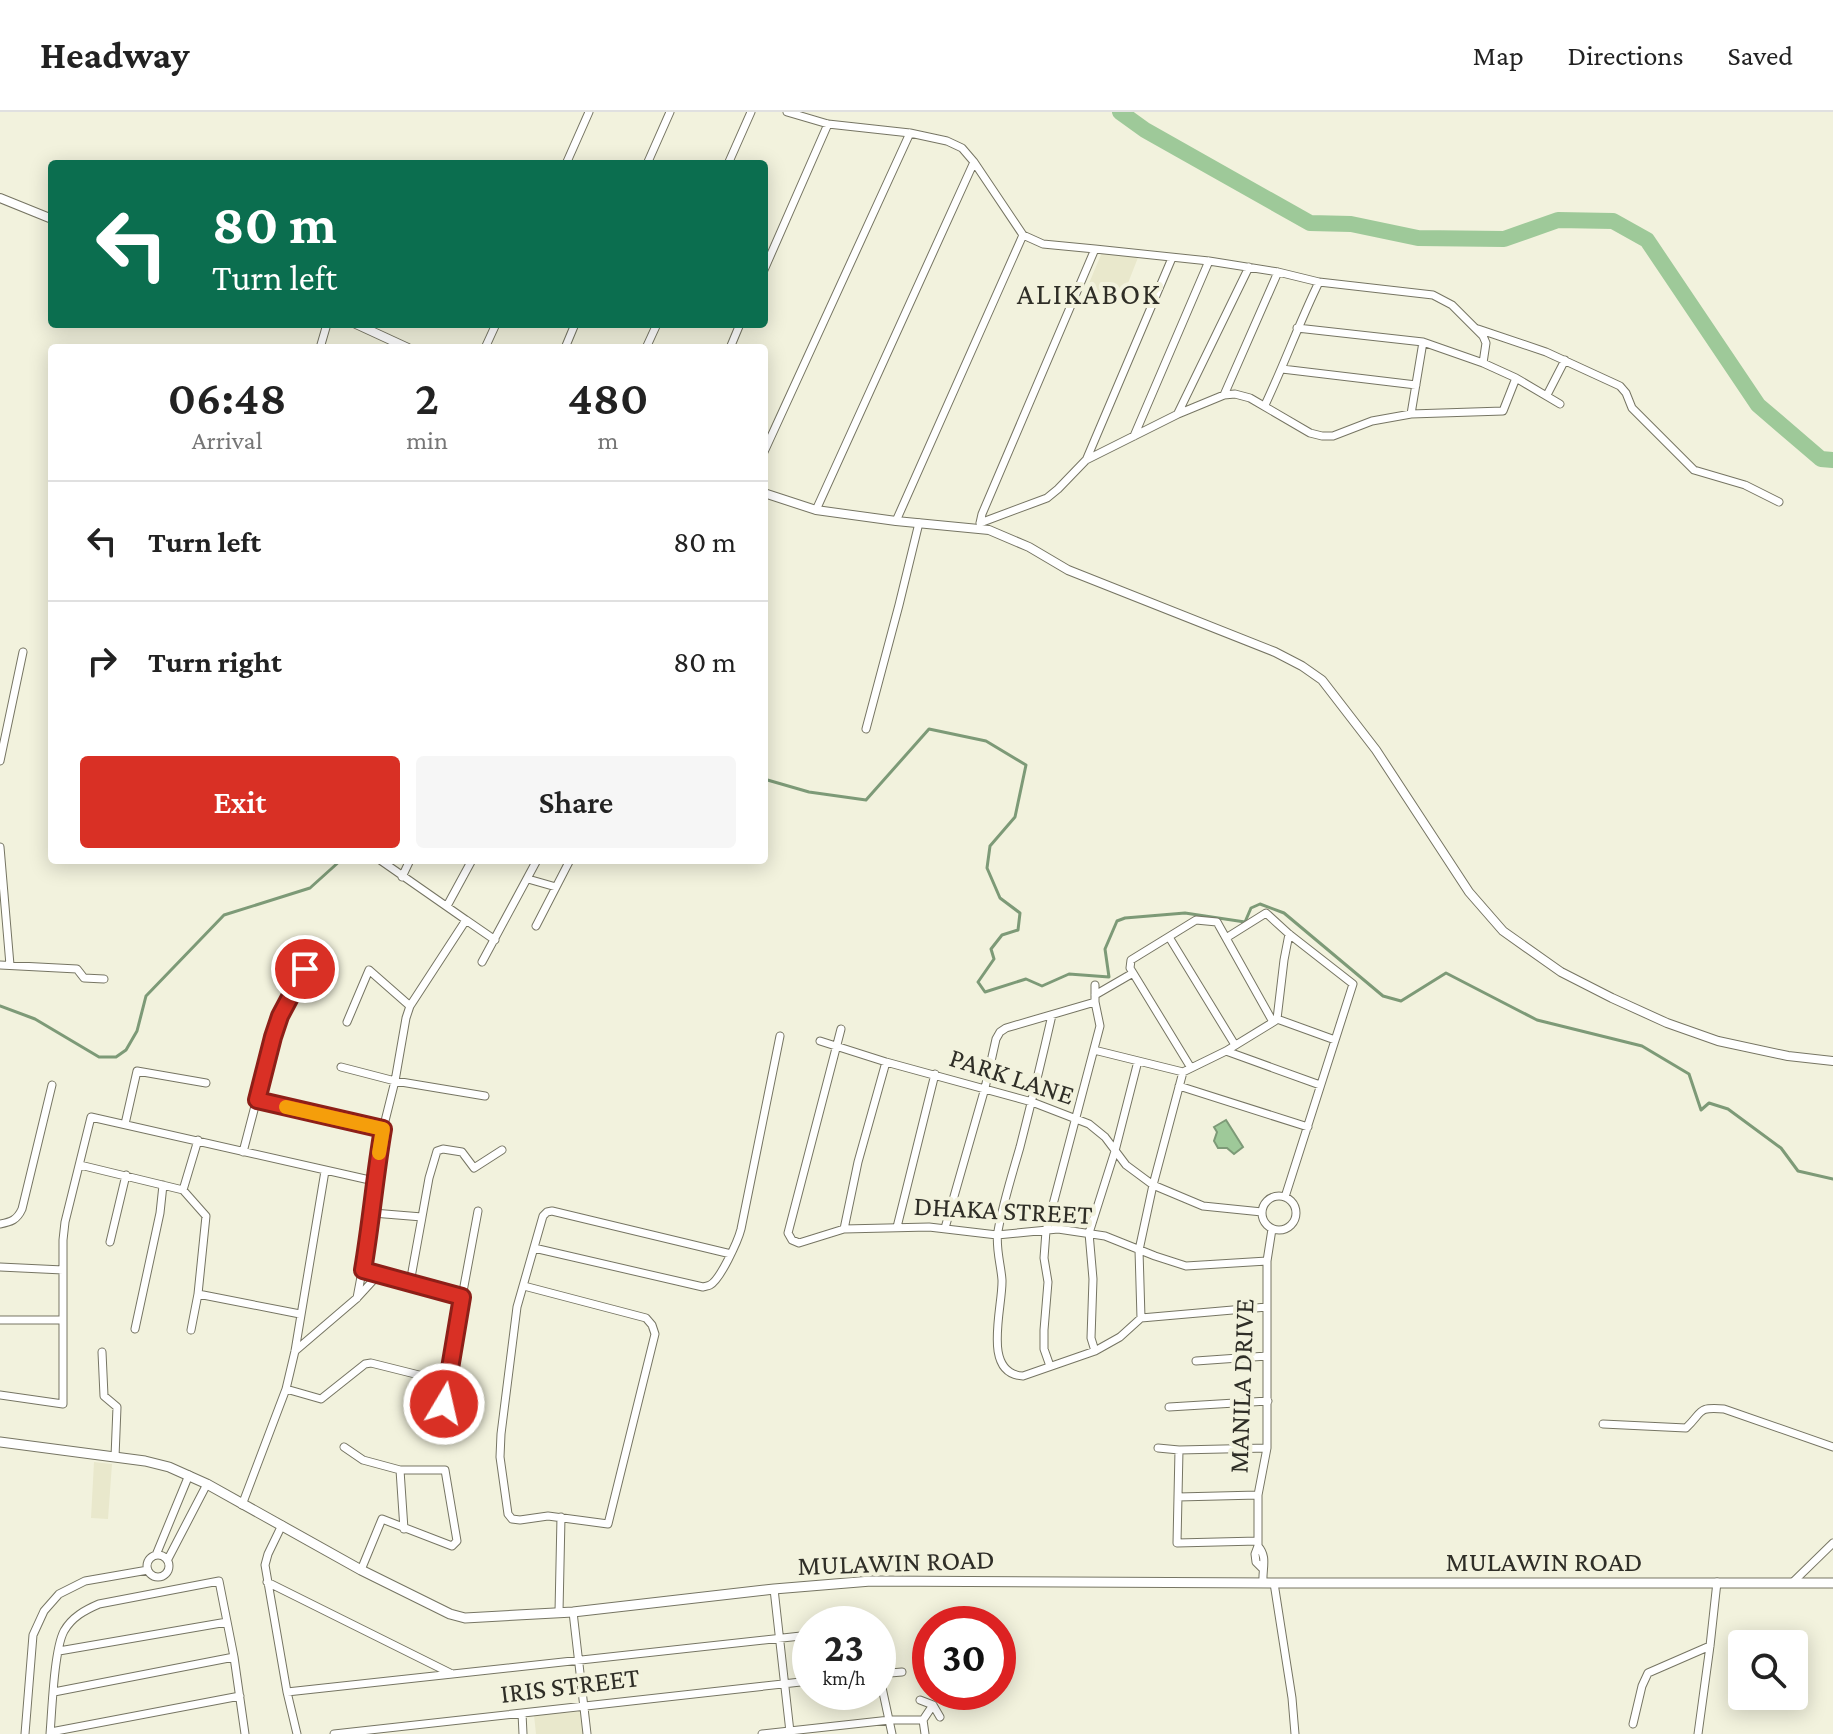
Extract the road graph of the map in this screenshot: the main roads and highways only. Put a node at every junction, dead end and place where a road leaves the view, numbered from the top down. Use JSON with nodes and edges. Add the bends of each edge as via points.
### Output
{"nodes":[{"id":1,"x":0,"y":1442,"type":"edge"},
{"id":2,"x":1833,"y":1583,"type":"edge"}],
"edges":[{"from":1,"to":2,"type":"main road","name":"MULAWIN ROAD","via":[[169,1467],[361,1570],[465,1618],[871,1581]]}]}
